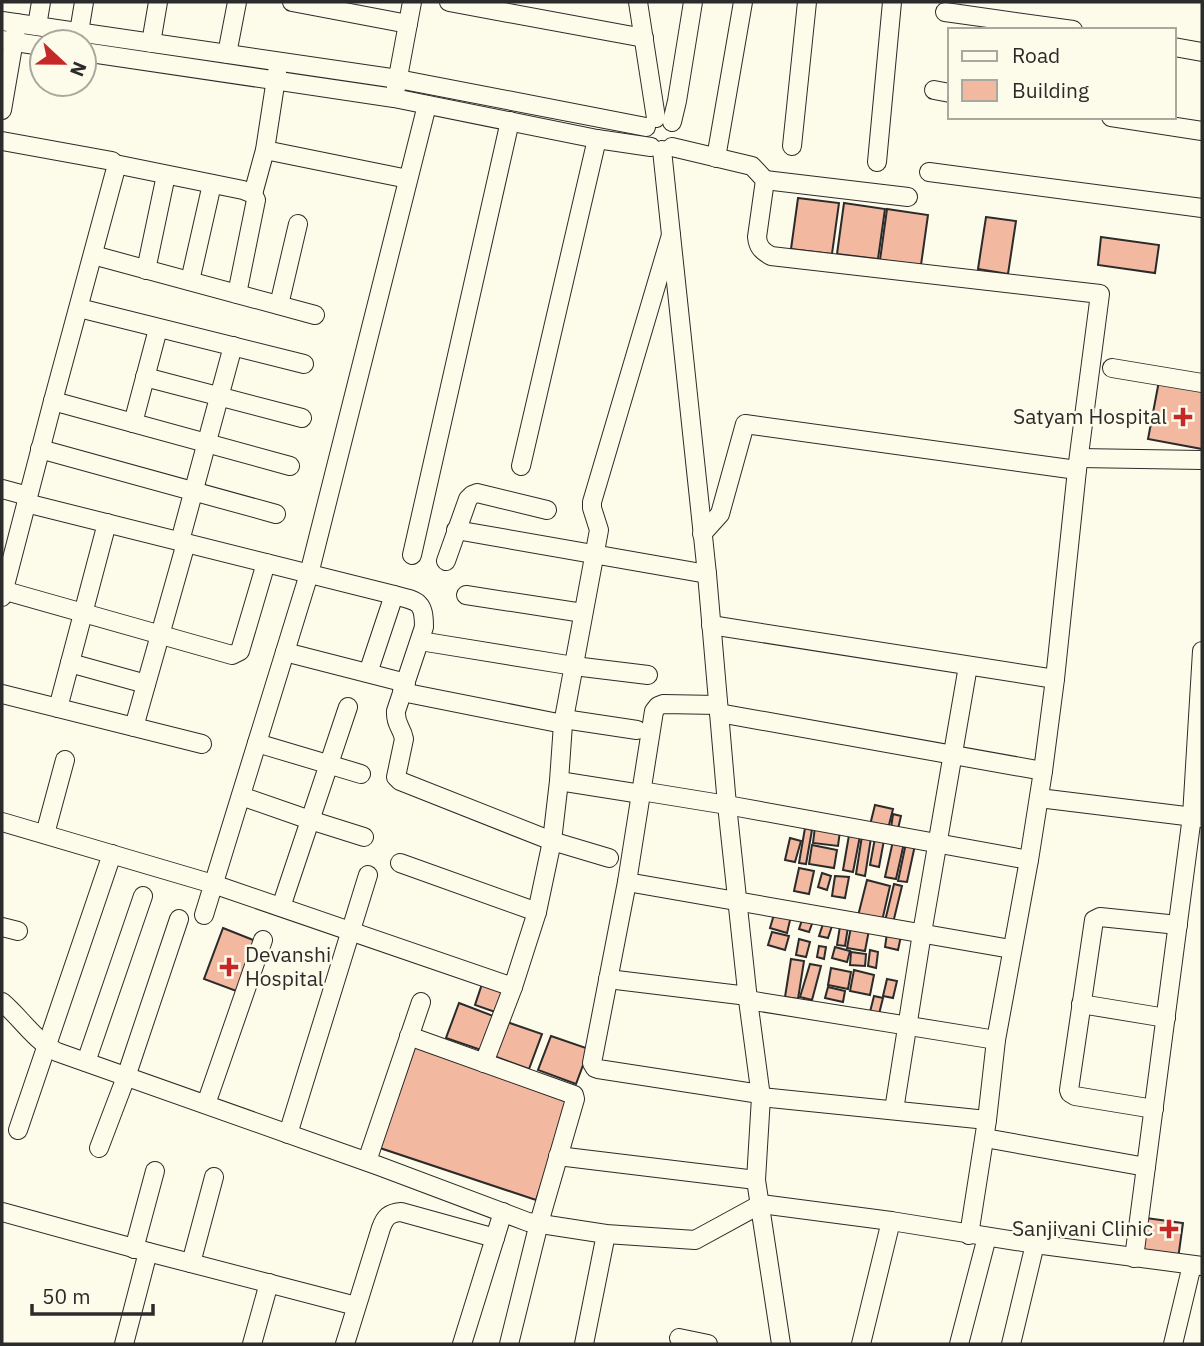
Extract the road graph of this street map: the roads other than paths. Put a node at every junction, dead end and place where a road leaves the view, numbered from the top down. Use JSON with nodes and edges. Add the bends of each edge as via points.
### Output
{"nodes":[{"id":1,"x":41,"y":2,"type":"edge"},
{"id":2,"x":84,"y":2,"type":"edge"},
{"id":3,"x":158,"y":2,"type":"edge"},
{"id":4,"x":237,"y":2,"type":"edge"},
{"id":5,"x":292,"y":2,"type":"edge"},
{"id":6,"x":412,"y":2,"type":"edge"},
{"id":7,"x":449,"y":2,"type":"edge"},
{"id":8,"x":638,"y":2,"type":"edge"},
{"id":9,"x":693,"y":2,"type":"edge"},
{"id":10,"x":743,"y":2,"type":"edge"},
{"id":11,"x":807,"y":2,"type":"edge"},
{"id":12,"x":892,"y":2,"type":"edge"},
{"id":13,"x":944,"y":12,"type":"dead end"},
{"id":14,"x":10,"y":22,"type":"edge"},
{"id":15,"x":408,"y":24,"type":"junction"},
{"id":16,"x":37,"y":26,"type":"junction"},
{"id":17,"x":51,"y":28,"type":"edge"},
{"id":18,"x":80,"y":28,"type":"edge"},
{"id":19,"x":1059,"y":28,"type":"edge"},
{"id":20,"x":98,"y":35,"type":"edge"},
{"id":21,"x":644,"y":38,"type":"junction"},
{"id":22,"x":8,"y":41,"type":"edge"},
{"id":23,"x":151,"y":43,"type":"junction"},
{"id":24,"x":28,"y":44,"type":"edge"},
{"id":25,"x":1176,"y":47,"type":"edge"},
{"id":26,"x":1202,"y":52,"type":"edge"},
{"id":27,"x":98,"y":54,"type":"edge"},
{"id":28,"x":227,"y":54,"type":"junction"},
{"id":29,"x":279,"y":61,"type":"junction"},
{"id":30,"x":398,"y":79,"type":"junction"},
{"id":31,"x":276,"y":80,"type":"junction"},
{"id":32,"x":394,"y":98,"type":"junction"},
{"id":33,"x":427,"y":105,"type":"junction"},
{"id":34,"x":2,"y":110,"type":"edge"},
{"id":35,"x":1124,"y":119,"type":"edge"},
{"id":36,"x":510,"y":121,"type":"junction"},
{"id":37,"x":658,"y":122,"type":"junction"},
{"id":38,"x":1202,"y":131,"type":"edge"},
{"id":39,"x":597,"y":139,"type":"junction"},
{"id":40,"x":2,"y":141,"type":"edge"},
{"id":41,"x":792,"y":146,"type":"dead end"},
{"id":42,"x":662,"y":148,"type":"junction"},
{"id":43,"x":265,"y":150,"type":"junction"},
{"id":44,"x":716,"y":158,"type":"junction"},
{"id":45,"x":877,"y":162,"type":"dead end"},
{"id":46,"x":116,"y":164,"type":"junction"},
{"id":47,"x":929,"y":172,"type":"dead end"},
{"id":48,"x":166,"y":175,"type":"junction"},
{"id":49,"x":408,"y":178,"type":"junction"},
{"id":50,"x":765,"y":180,"type":"junction"},
{"id":51,"x":212,"y":184,"type":"junction"},
{"id":52,"x":253,"y":194,"type":"junction"},
{"id":53,"x":908,"y":197,"type":"dead end"},
{"id":54,"x":1202,"y":208,"type":"edge"},
{"id":55,"x":298,"y":224,"type":"dead end"},
{"id":56,"x":671,"y":235,"type":"junction"},
{"id":57,"x":93,"y":255,"type":"junction"},
{"id":58,"x":146,"y":270,"type":"junction"},
{"id":59,"x":190,"y":281,"type":"junction"},
{"id":60,"x":237,"y":294,"type":"junction"},
{"id":61,"x":279,"y":305,"type":"junction"},
{"id":62,"x":79,"y":308,"type":"junction"},
{"id":63,"x":315,"y":315,"type":"dead end"},
{"id":64,"x":158,"y":329,"type":"junction"},
{"id":65,"x":233,"y":346,"type":"junction"},
{"id":66,"x":304,"y":364,"type":"dead end"},
{"id":67,"x":1112,"y":368,"type":"dead end"},
{"id":68,"x":145,"y":377,"type":"junction"},
{"id":69,"x":1202,"y":383,"type":"edge"},
{"id":70,"x":219,"y":397,"type":"junction"},
{"id":71,"x":53,"y":401,"type":"junction"},
{"id":72,"x":302,"y":418,"type":"dead end"},
{"id":73,"x":133,"y":423,"type":"junction"},
{"id":74,"x":207,"y":443,"type":"junction"},
{"id":75,"x":40,"y":449,"type":"junction"},
{"id":76,"x":1202,"y":460,"type":"edge"},
{"id":77,"x":1078,"y":464,"type":"junction"},
{"id":78,"x":290,"y":466,"type":"dead end"},
{"id":79,"x":522,"y":466,"type":"dead end"},
{"id":80,"x":2,"y":489,"type":"edge"},
{"id":81,"x":194,"y":491,"type":"junction"},
{"id":82,"x":27,"y":499,"type":"junction"},
{"id":83,"x":547,"y":510,"type":"dead end"},
{"id":84,"x":276,"y":514,"type":"dead end"},
{"id":85,"x":107,"y":523,"type":"junction"},
{"id":86,"x":456,"y":530,"type":"junction"},
{"id":87,"x":702,"y":534,"type":"junction"},
{"id":88,"x":183,"y":542,"type":"junction"},
{"id":89,"x":8,"y":545,"type":"edge"},
{"id":90,"x":412,"y":555,"type":"dead end"},
{"id":91,"x":595,"y":555,"type":"junction"},
{"id":92,"x":446,"y":561,"type":"dead end"},
{"id":93,"x":266,"y":563,"type":"junction"},
{"id":94,"x":309,"y":573,"type":"junction"},
{"id":95,"x":707,"y":574,"type":"junction"},
{"id":96,"x":2,"y":593,"type":"edge"},
{"id":97,"x":394,"y":595,"type":"junction"},
{"id":98,"x":466,"y":595,"type":"dead end"},
{"id":99,"x":583,"y":613,"type":"junction"},
{"id":100,"x":83,"y":614,"type":"junction"},
{"id":101,"x":711,"y":625,"type":"junction"},
{"id":102,"x":160,"y":636,"type":"junction"},
{"id":103,"x":419,"y":641,"type":"junction"},
{"id":104,"x":1202,"y":651,"type":"edge"},
{"id":105,"x":285,"y":652,"type":"junction"},
{"id":106,"x":70,"y":663,"type":"junction"},
{"id":107,"x":574,"y":666,"type":"junction"},
{"id":108,"x":968,"y":666,"type":"junction"},
{"id":109,"x":368,"y":673,"type":"junction"},
{"id":110,"x":648,"y":675,"type":"dead end"},
{"id":111,"x":1055,"y":679,"type":"junction"},
{"id":112,"x":146,"y":684,"type":"junction"},
{"id":113,"x":404,"y":687,"type":"junction"},
{"id":114,"x":2,"y":694,"type":"edge"},
{"id":115,"x":348,"y":707,"type":"dead end"},
{"id":116,"x":58,"y":708,"type":"junction"},
{"id":117,"x":718,"y":709,"type":"junction"},
{"id":118,"x":563,"y":721,"type":"junction"},
{"id":119,"x":134,"y":727,"type":"junction"},
{"id":120,"x":637,"y":730,"type":"dead end"},
{"id":121,"x":257,"y":743,"type":"junction"},
{"id":122,"x":202,"y":744,"type":"dead end"},
{"id":123,"x":953,"y":755,"type":"junction"},
{"id":124,"x":65,"y":760,"type":"dead end"},
{"id":125,"x":329,"y":764,"type":"junction"},
{"id":126,"x":1043,"y":771,"type":"junction"},
{"id":127,"x":361,"y":774,"type":"dead end"},
{"id":128,"x":559,"y":781,"type":"junction"},
{"id":129,"x":641,"y":793,"type":"junction"},
{"id":130,"x":241,"y":796,"type":"junction"},
{"id":131,"x":1039,"y":798,"type":"junction"},
{"id":132,"x":727,"y":805,"type":"junction"},
{"id":133,"x":1197,"y":817,"type":"edge"},
{"id":134,"x":310,"y":820,"type":"junction"},
{"id":135,"x":2,"y":822,"type":"edge"},
{"id":136,"x":45,"y":834,"type":"junction"},
{"id":137,"x":364,"y":837,"type":"dead end"},
{"id":138,"x":552,"y":841,"type":"junction"},
{"id":139,"x":938,"y":843,"type":"junction"},
{"id":140,"x":112,"y":854,"type":"junction"},
{"id":141,"x":609,"y":858,"type":"dead end"},
{"id":142,"x":1029,"y":860,"type":"junction"},
{"id":143,"x":400,"y":863,"type":"dead end"},
{"id":144,"x":368,"y":875,"type":"dead end"},
{"id":145,"x":627,"y":882,"type":"junction"},
{"id":146,"x":214,"y":884,"type":"junction"},
{"id":147,"x":143,"y":896,"type":"dead end"},
{"id":148,"x":738,"y":901,"type":"junction"},
{"id":149,"x":281,"y":907,"type":"junction"},
{"id":150,"x":537,"y":912,"type":"junction"},
{"id":151,"x":204,"y":915,"type":"dead end"},
{"id":152,"x":179,"y":919,"type":"dead end"},
{"id":153,"x":1178,"y":925,"type":"junction"},
{"id":154,"x":351,"y":931,"type":"junction"},
{"id":155,"x":922,"y":933,"type":"junction"},
{"id":156,"x":263,"y":940,"type":"dead end"},
{"id":157,"x":1012,"y":949,"type":"junction"},
{"id":158,"x":608,"y":979,"type":"junction"},
{"id":159,"x":513,"y":987,"type":"junction"},
{"id":160,"x":748,"y":998,"type":"junction"},
{"id":161,"x":421,"y":1002,"type":"dead end"},
{"id":162,"x":1081,"y":1004,"type":"junction"},
{"id":163,"x":2,"y":1005,"type":"edge"},
{"id":164,"x":1166,"y":1018,"type":"junction"},
{"id":165,"x":908,"y":1026,"type":"junction"},
{"id":166,"x":409,"y":1036,"type":"junction"},
{"id":167,"x":996,"y":1040,"type":"junction"},
{"id":168,"x":47,"y":1046,"type":"junction"},
{"id":169,"x":86,"y":1062,"type":"junction"},
{"id":170,"x":484,"y":1063,"type":"junction"},
{"id":171,"x":126,"y":1077,"type":"junction"},
{"id":172,"x":761,"y":1095,"type":"junction"},
{"id":173,"x":205,"y":1104,"type":"junction"},
{"id":174,"x":1154,"y":1108,"type":"junction"},
{"id":175,"x":894,"y":1110,"type":"junction"},
{"id":176,"x":986,"y":1129,"type":"junction"},
{"id":177,"x":18,"y":1130,"type":"dead end"},
{"id":178,"x":288,"y":1134,"type":"junction"},
{"id":179,"x":99,"y":1148,"type":"dead end"},
{"id":180,"x":558,"y":1156,"type":"junction"},
{"id":181,"x":367,"y":1161,"type":"junction"},
{"id":182,"x":1146,"y":1167,"type":"junction"},
{"id":183,"x":155,"y":1171,"type":"dead end"},
{"id":184,"x":214,"y":1177,"type":"dead end"},
{"id":185,"x":757,"y":1180,"type":"junction"},
{"id":186,"x":761,"y":1204,"type":"junction"},
{"id":187,"x":2,"y":1212,"type":"edge"},
{"id":188,"x":503,"y":1212,"type":"junction"},
{"id":189,"x":891,"y":1221,"type":"junction"},
{"id":190,"x":539,"y":1223,"type":"junction"},
{"id":191,"x":606,"y":1234,"type":"junction"},
{"id":192,"x":978,"y":1236,"type":"junction"},
{"id":193,"x":495,"y":1238,"type":"junction"},
{"id":194,"x":1035,"y":1244,"type":"junction"},
{"id":195,"x":141,"y":1251,"type":"junction"},
{"id":196,"x":1134,"y":1258,"type":"junction"},
{"id":197,"x":191,"y":1264,"type":"junction"},
{"id":198,"x":1197,"y":1265,"type":"edge"},
{"id":199,"x":270,"y":1283,"type":"junction"},
{"id":200,"x":356,"y":1306,"type":"junction"},
{"id":201,"x":679,"y":1338,"type":"dead end"},
{"id":202,"x":124,"y":1344,"type":"edge"},
{"id":203,"x":253,"y":1344,"type":"edge"},
{"id":204,"x":345,"y":1344,"type":"edge"},
{"id":205,"x":462,"y":1344,"type":"edge"},
{"id":206,"x":509,"y":1344,"type":"edge"},
{"id":207,"x":584,"y":1344,"type":"edge"},
{"id":208,"x":708,"y":1344,"type":"edge"},
{"id":209,"x":781,"y":1344,"type":"edge"},
{"id":210,"x":861,"y":1344,"type":"edge"},
{"id":211,"x":959,"y":1344,"type":"edge"},
{"id":212,"x":1011,"y":1344,"type":"edge"},
{"id":213,"x":1173,"y":1344,"type":"edge"}],
"edges":[{"from":1,"to":16,"type":"street"},
{"from":2,"to":18,"type":"street"},
{"from":3,"to":23,"type":"street"},
{"from":4,"to":28,"type":"street"},
{"from":5,"to":15,"type":"street"},
{"from":6,"to":15,"type":"street"},
{"from":7,"to":21,"type":"street"},
{"from":8,"to":21,"type":"street"},
{"from":9,"to":37,"type":"street","via":[[677,101]]},
{"from":10,"to":44,"type":"street"},
{"from":11,"to":41,"type":"street"},
{"from":12,"to":45,"type":"street"},
{"from":13,"to":19,"type":"street"},
{"from":14,"to":16,"type":"street"},
{"from":14,"to":22,"type":"street"},
{"from":15,"to":30,"type":"street"},
{"from":16,"to":17,"type":"street"},
{"from":20,"to":23,"type":"street"},
{"from":21,"to":37,"type":"street"},
{"from":22,"to":24,"type":"street"},
{"from":22,"to":34,"type":"street"},
{"from":23,"to":28,"type":"street"},
{"from":25,"to":26,"type":"street"},
{"from":27,"to":31,"type":"street"},
{"from":28,"to":29,"type":"street"},
{"from":29,"to":30,"type":"street"},
{"from":29,"to":31,"type":"street"},
{"from":30,"to":32,"type":"street"},
{"from":30,"to":37,"type":"street"},
{"from":31,"to":32,"type":"street"},
{"from":31,"to":43,"type":"street"},
{"from":32,"to":33,"type":"street"},
{"from":33,"to":36,"type":"street"},
{"from":33,"to":49,"type":"street"},
{"from":35,"to":38,"type":"street"},
{"from":36,"to":39,"type":"street"},
{"from":36,"to":90,"type":"street"},
{"from":37,"to":42,"type":"street","via":[[645,136]]},
{"from":37,"to":42,"type":"street","via":[[676,128],[677,134],[676,141]]},
{"from":39,"to":42,"type":"street"},
{"from":39,"to":79,"type":"street"},
{"from":40,"to":46,"type":"street"},
{"from":42,"to":44,"type":"street"},
{"from":42,"to":56,"type":"street"},
{"from":43,"to":49,"type":"street"},
{"from":43,"to":52,"type":"street"},
{"from":44,"to":50,"type":"street","via":[[752,166]]},
{"from":46,"to":48,"type":"street"},
{"from":46,"to":57,"type":"street"},
{"from":47,"to":54,"type":"street"},
{"from":48,"to":51,"type":"street"},
{"from":48,"to":58,"type":"street"},
{"from":49,"to":94,"type":"street"},
{"from":50,"to":53,"type":"street"},
{"from":50,"to":77,"type":"street","via":[[757,237],[762,251],[771,256],[1100,294]]},
{"from":51,"to":52,"type":"street"},
{"from":51,"to":59,"type":"street"},
{"from":52,"to":60,"type":"street","via":[[256,200]]},
{"from":55,"to":61,"type":"street"},
{"from":56,"to":87,"type":"street"},
{"from":56,"to":91,"type":"street","via":[[592,502],[598,530]]},
{"from":57,"to":58,"type":"street"},
{"from":57,"to":62,"type":"street"},
{"from":58,"to":59,"type":"street"},
{"from":59,"to":60,"type":"street"},
{"from":60,"to":61,"type":"street"},
{"from":61,"to":63,"type":"street"},
{"from":62,"to":64,"type":"street"},
{"from":62,"to":71,"type":"street"},
{"from":64,"to":65,"type":"street"},
{"from":64,"to":68,"type":"street"},
{"from":65,"to":66,"type":"street"},
{"from":65,"to":70,"type":"street"},
{"from":67,"to":69,"type":"street"},
{"from":68,"to":70,"type":"street"},
{"from":68,"to":73,"type":"street"},
{"from":70,"to":72,"type":"street"},
{"from":70,"to":74,"type":"street"},
{"from":71,"to":73,"type":"street"},
{"from":71,"to":75,"type":"street"},
{"from":73,"to":74,"type":"street"},
{"from":74,"to":78,"type":"street"},
{"from":74,"to":81,"type":"street"},
{"from":75,"to":81,"type":"street"},
{"from":75,"to":82,"type":"street"},
{"from":76,"to":77,"type":"street"},
{"from":77,"to":87,"type":"street","via":[[745,424],[720,514]]},
{"from":77,"to":111,"type":"street"},
{"from":80,"to":82,"type":"street"},
{"from":81,"to":84,"type":"street"},
{"from":81,"to":88,"type":"street"},
{"from":82,"to":85,"type":"street"},
{"from":82,"to":89,"type":"street"},
{"from":83,"to":86,"type":"street","via":[[477,493],[468,499]]},
{"from":85,"to":88,"type":"street"},
{"from":85,"to":100,"type":"street"},
{"from":86,"to":91,"type":"street"},
{"from":86,"to":92,"type":"street"},
{"from":87,"to":95,"type":"street"},
{"from":88,"to":93,"type":"street"},
{"from":88,"to":102,"type":"street"},
{"from":89,"to":96,"type":"street"},
{"from":91,"to":95,"type":"street"},
{"from":91,"to":99,"type":"street"},
{"from":93,"to":94,"type":"street"},
{"from":93,"to":102,"type":"street","via":[[238,654]]},
{"from":94,"to":97,"type":"street"},
{"from":94,"to":105,"type":"street"},
{"from":95,"to":101,"type":"street"},
{"from":96,"to":100,"type":"street"},
{"from":97,"to":103,"type":"street","via":[[422,607],[424,628]]},
{"from":97,"to":109,"type":"street"},
{"from":98,"to":99,"type":"street"},
{"from":99,"to":107,"type":"street"},
{"from":100,"to":102,"type":"street"},
{"from":100,"to":106,"type":"street"},
{"from":101,"to":108,"type":"street"},
{"from":101,"to":117,"type":"street"},
{"from":102,"to":112,"type":"street"},
{"from":103,"to":107,"type":"street"},
{"from":103,"to":113,"type":"street"},
{"from":104,"to":133,"type":"street"},
{"from":105,"to":109,"type":"street"},
{"from":105,"to":121,"type":"street"},
{"from":106,"to":112,"type":"street"},
{"from":106,"to":116,"type":"street"},
{"from":107,"to":110,"type":"street"},
{"from":107,"to":118,"type":"street"},
{"from":108,"to":111,"type":"street"},
{"from":108,"to":123,"type":"street"},
{"from":109,"to":113,"type":"street"},
{"from":111,"to":126,"type":"street"},
{"from":112,"to":119,"type":"street"},
{"from":113,"to":118,"type":"street"},
{"from":113,"to":138,"type":"street","via":[[396,711],[404,739],[396,777]]},
{"from":114,"to":116,"type":"street"},
{"from":115,"to":125,"type":"street"},
{"from":116,"to":119,"type":"street"},
{"from":117,"to":123,"type":"street"},
{"from":117,"to":129,"type":"street","via":[[663,704],[654,711]]},
{"from":117,"to":132,"type":"street"},
{"from":118,"to":120,"type":"street"},
{"from":118,"to":128,"type":"street"},
{"from":119,"to":122,"type":"street"},
{"from":121,"to":125,"type":"street"},
{"from":121,"to":130,"type":"street"},
{"from":123,"to":126,"type":"street"},
{"from":123,"to":139,"type":"street"},
{"from":124,"to":136,"type":"street"},
{"from":125,"to":127,"type":"street"},
{"from":125,"to":134,"type":"street"},
{"from":126,"to":131,"type":"street"},
{"from":128,"to":129,"type":"street"},
{"from":128,"to":138,"type":"street"},
{"from":129,"to":132,"type":"street"},
{"from":129,"to":145,"type":"street"},
{"from":130,"to":134,"type":"street"},
{"from":130,"to":146,"type":"street"},
{"from":131,"to":133,"type":"street"},
{"from":131,"to":142,"type":"street"},
{"from":132,"to":139,"type":"street"},
{"from":132,"to":148,"type":"street"},
{"from":133,"to":153,"type":"street"},
{"from":134,"to":137,"type":"street"},
{"from":134,"to":149,"type":"street"},
{"from":135,"to":136,"type":"street"},
{"from":136,"to":140,"type":"street"},
{"from":138,"to":141,"type":"street"},
{"from":138,"to":150,"type":"street"},
{"from":139,"to":142,"type":"street"},
{"from":139,"to":155,"type":"street"},
{"from":140,"to":146,"type":"street"},
{"from":140,"to":168,"type":"street"},
{"from":142,"to":157,"type":"street"},
{"from":143,"to":150,"type":"street"},
{"from":144,"to":154,"type":"street"},
{"from":145,"to":148,"type":"street"},
{"from":145,"to":158,"type":"street"},
{"from":146,"to":149,"type":"street"},
{"from":146,"to":151,"type":"street"},
{"from":147,"to":169,"type":"street"},
{"from":148,"to":155,"type":"street"},
{"from":148,"to":160,"type":"street"},
{"from":149,"to":154,"type":"street"},
{"from":150,"to":159,"type":"street"},
{"from":152,"to":171,"type":"street"},
{"from":153,"to":162,"type":"street","via":[[1097,918]]},
{"from":153,"to":164,"type":"street"},
{"from":154,"to":159,"type":"street"},
{"from":154,"to":178,"type":"street"},
{"from":155,"to":157,"type":"street"},
{"from":155,"to":165,"type":"street"},
{"from":156,"to":173,"type":"street"},
{"from":157,"to":167,"type":"street"},
{"from":158,"to":160,"type":"street"},
{"from":158,"to":172,"type":"street","via":[[592,1063],[595,1068]]},
{"from":159,"to":170,"type":"street"},
{"from":160,"to":165,"type":"street"},
{"from":160,"to":172,"type":"street"},
{"from":161,"to":166,"type":"street"},
{"from":162,"to":164,"type":"street"},
{"from":162,"to":174,"type":"street","via":[[1070,1093]]},
{"from":163,"to":168,"type":"street"},
{"from":164,"to":174,"type":"street"},
{"from":165,"to":167,"type":"street"},
{"from":165,"to":175,"type":"street"},
{"from":166,"to":170,"type":"street"},
{"from":166,"to":181,"type":"street"},
{"from":167,"to":176,"type":"street"},
{"from":168,"to":169,"type":"street"},
{"from":168,"to":177,"type":"street"},
{"from":169,"to":171,"type":"street"},
{"from":170,"to":180,"type":"street","via":[[574,1095]]},
{"from":171,"to":173,"type":"street"},
{"from":171,"to":179,"type":"street"},
{"from":172,"to":175,"type":"street"},
{"from":172,"to":185,"type":"street"},
{"from":173,"to":178,"type":"street"},
{"from":174,"to":182,"type":"street"},
{"from":175,"to":176,"type":"street"},
{"from":176,"to":182,"type":"street"},
{"from":176,"to":192,"type":"street"},
{"from":178,"to":181,"type":"street"},
{"from":180,"to":185,"type":"street"},
{"from":180,"to":190,"type":"street"},
{"from":181,"to":188,"type":"street"},
{"from":182,"to":196,"type":"street"},
{"from":183,"to":195,"type":"street"},
{"from":184,"to":197,"type":"street"},
{"from":185,"to":186,"type":"street"},
{"from":186,"to":189,"type":"street"},
{"from":186,"to":191,"type":"street","via":[[695,1240]]},
{"from":186,"to":209,"type":"street"},
{"from":187,"to":195,"type":"street"},
{"from":188,"to":190,"type":"street"},
{"from":188,"to":193,"type":"street"},
{"from":189,"to":192,"type":"street"},
{"from":189,"to":210,"type":"street"},
{"from":190,"to":191,"type":"street"},
{"from":190,"to":206,"type":"street"},
{"from":191,"to":207,"type":"street"},
{"from":192,"to":194,"type":"street"},
{"from":192,"to":211,"type":"street"},
{"from":193,"to":200,"type":"street","via":[[392,1212],[384,1218]]},
{"from":193,"to":205,"type":"street"},
{"from":194,"to":196,"type":"street"},
{"from":194,"to":212,"type":"street"},
{"from":195,"to":197,"type":"street"},
{"from":195,"to":202,"type":"street"},
{"from":196,"to":198,"type":"street"},
{"from":197,"to":199,"type":"street"},
{"from":198,"to":213,"type":"street"},
{"from":199,"to":200,"type":"street"},
{"from":199,"to":203,"type":"street"},
{"from":200,"to":204,"type":"street"},
{"from":201,"to":208,"type":"street"}]}
